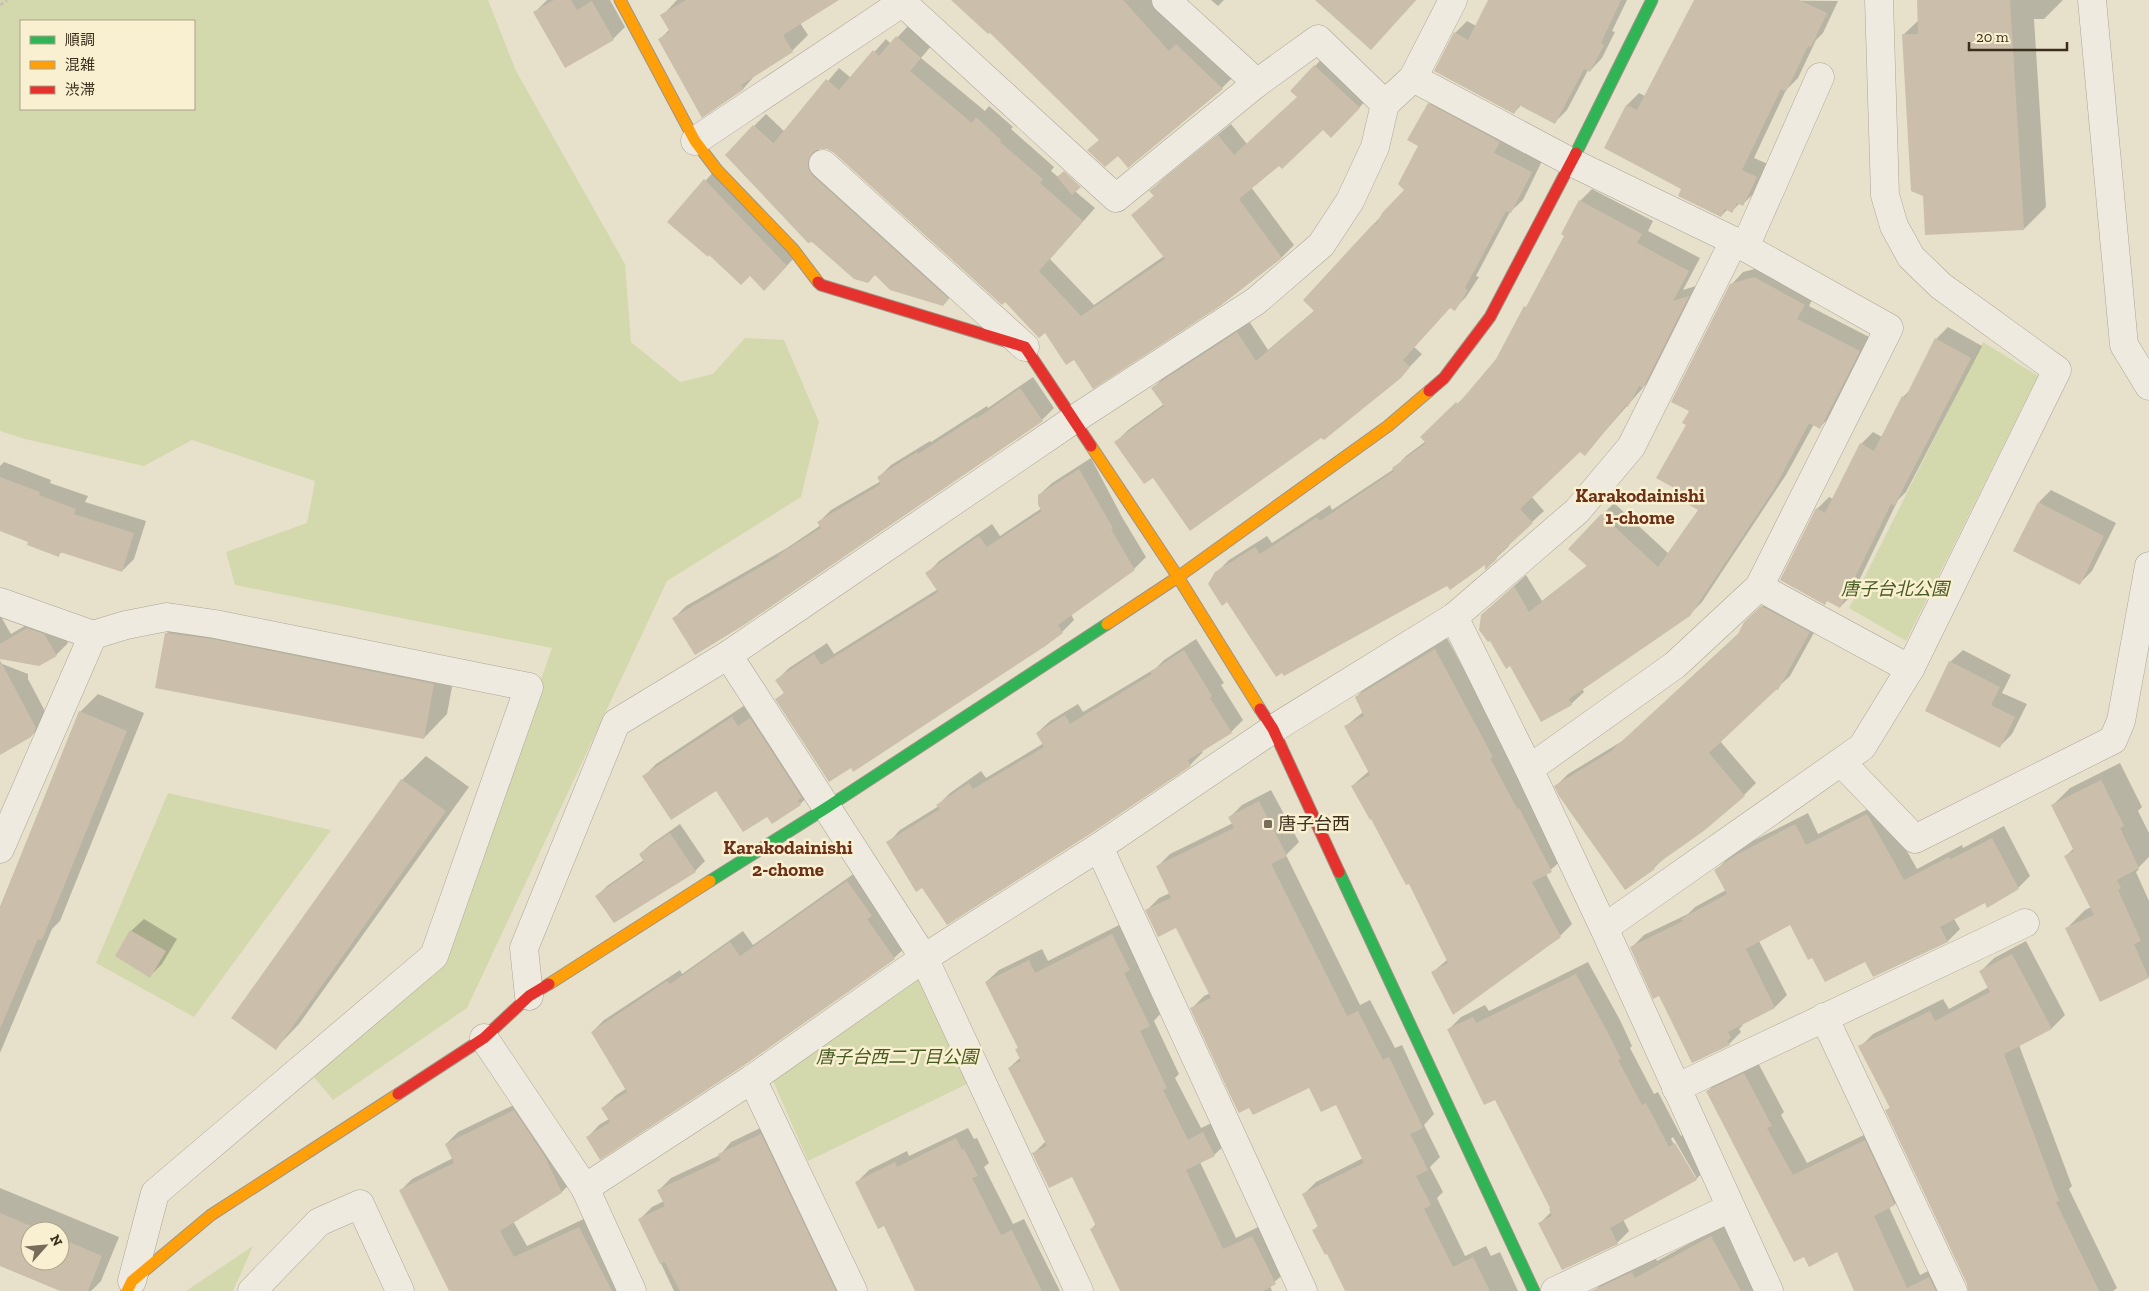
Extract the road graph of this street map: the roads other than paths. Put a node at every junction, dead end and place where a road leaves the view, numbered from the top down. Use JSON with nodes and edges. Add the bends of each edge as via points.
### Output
{"nodes":[{"id":1,"x":620,"y":0,"type":"edge"},
{"id":2,"x":1166,"y":0,"type":"edge"},
{"id":3,"x":1453,"y":0,"type":"edge"},
{"id":4,"x":1652,"y":0,"type":"edge"},
{"id":5,"x":1879,"y":0,"type":"edge"},
{"id":6,"x":2092,"y":0,"type":"edge"},
{"id":7,"x":905,"y":1,"type":"edge"},
{"id":8,"x":1820,"y":77,"type":"dead end"},
{"id":9,"x":1413,"y":78,"type":"junction"},
{"id":10,"x":1257,"y":83,"type":"junction"},
{"id":11,"x":1385,"y":104,"type":"junction"},
{"id":12,"x":695,"y":141,"type":"junction"},
{"id":13,"x":1571,"y":162,"type":"junction"},
{"id":14,"x":823,"y":164,"type":"dead end"},
{"id":15,"x":1740,"y":244,"type":"junction"},
{"id":16,"x":1025,"y":347,"type":"junction"},
{"id":17,"x":2149,"y":386,"type":"edge"},
{"id":18,"x":1072,"y":420,"type":"junction"},
{"id":19,"x":2149,"y":566,"type":"edge"},
{"id":20,"x":1178,"y":576,"type":"junction"},
{"id":21,"x":1759,"y":587,"type":"junction"},
{"id":22,"x":0,"y":602,"type":"edge"},
{"id":23,"x":1454,"y":617,"type":"junction"},
{"id":24,"x":93,"y":635,"type":"junction"},
{"id":25,"x":728,"y":655,"type":"junction"},
{"id":26,"x":1910,"y":668,"type":"junction"},
{"id":27,"x":1272,"y":729,"type":"junction"},
{"id":28,"x":1840,"y":762,"type":"junction"},
{"id":29,"x":1529,"y":769,"type":"junction"},
{"id":30,"x":826,"y":808,"type":"junction"},
{"id":31,"x":2,"y":833,"type":"edge"},
{"id":32,"x":1099,"y":847,"type":"junction"},
{"id":33,"x":2025,"y":923,"type":"dead end"},
{"id":34,"x":1604,"y":928,"type":"junction"},
{"id":35,"x":924,"y":958,"type":"junction"},
{"id":36,"x":528,"y":996,"type":"junction"},
{"id":37,"x":1824,"y":1017,"type":"junction"},
{"id":38,"x":484,"y":1038,"type":"junction"},
{"id":39,"x":752,"y":1079,"type":"junction"},
{"id":40,"x":1676,"y":1088,"type":"junction"},
{"id":41,"x":585,"y":1188,"type":"junction"},
{"id":42,"x":1730,"y":1208,"type":"junction"},
{"id":43,"x":129,"y":1286,"type":"edge"},
{"id":44,"x":252,"y":1291,"type":"edge"},
{"id":45,"x":400,"y":1291,"type":"edge"},
{"id":46,"x":632,"y":1291,"type":"edge"},
{"id":47,"x":853,"y":1291,"type":"edge"},
{"id":48,"x":1079,"y":1291,"type":"edge"},
{"id":49,"x":1303,"y":1291,"type":"edge"},
{"id":50,"x":1534,"y":1291,"type":"edge"},
{"id":51,"x":1555,"y":1291,"type":"edge"},
{"id":52,"x":1769,"y":1291,"type":"edge"},
{"id":53,"x":1953,"y":1291,"type":"edge"}],
"edges":[{"from":1,"to":12,"type":"street"},
{"from":2,"to":10,"type":"street"},
{"from":3,"to":9,"type":"street"},
{"from":4,"to":13,"type":"street"},
{"from":5,"to":26,"type":"street","via":[[1885,195],[1894,226],[1911,258],[1940,286],[2057,370]]},
{"from":6,"to":17,"type":"street","via":[[2124,345]]},
{"from":7,"to":10,"type":"street","via":[[1116,198]]},
{"from":7,"to":12,"type":"street"},
{"from":8,"to":15,"type":"street"},
{"from":9,"to":11,"type":"street"},
{"from":9,"to":13,"type":"street"},
{"from":10,"to":11,"type":"street","via":[[1318,39]]},
{"from":11,"to":18,"type":"street","via":[[1375,147],[1350,201],[1322,245],[1256,300]]},
{"from":12,"to":16,"type":"street","via":[[717,170],[793,249],[821,285]]},
{"from":13,"to":15,"type":"street"},
{"from":13,"to":20,"type":"street","via":[[1490,317],[1444,378],[1388,426]]},
{"from":14,"to":16,"type":"street"},
{"from":15,"to":21,"type":"street","via":[[1888,328]]},
{"from":15,"to":23,"type":"street","via":[[1631,447],[1577,511]]},
{"from":16,"to":18,"type":"street"},
{"from":18,"to":20,"type":"street"},
{"from":18,"to":25,"type":"street"},
{"from":19,"to":28,"type":"street","via":[[2121,721],[2113,740],[1915,839]]},
{"from":20,"to":27,"type":"street"},
{"from":20,"to":30,"type":"street"},
{"from":21,"to":26,"type":"street"},
{"from":21,"to":29,"type":"street","via":[[1675,665]]},
{"from":22,"to":24,"type":"street"},
{"from":23,"to":27,"type":"street"},
{"from":23,"to":29,"type":"street"},
{"from":24,"to":31,"type":"street"},
{"from":24,"to":43,"type":"street","via":[[167,617],[529,687],[434,956],[155,1193]]},
{"from":25,"to":30,"type":"street"},
{"from":25,"to":36,"type":"street","via":[[616,723],[524,948]]},
{"from":26,"to":28,"type":"street","via":[[1862,747]]},
{"from":27,"to":32,"type":"street"},
{"from":27,"to":50,"type":"street"},
{"from":28,"to":34,"type":"street"},
{"from":29,"to":34,"type":"street"},
{"from":30,"to":35,"type":"street"},
{"from":30,"to":36,"type":"street"},
{"from":32,"to":35,"type":"street"},
{"from":32,"to":49,"type":"street"},
{"from":33,"to":37,"type":"street"},
{"from":34,"to":40,"type":"street"},
{"from":35,"to":39,"type":"street"},
{"from":35,"to":48,"type":"street"},
{"from":36,"to":38,"type":"street"},
{"from":37,"to":40,"type":"street"},
{"from":37,"to":53,"type":"street"},
{"from":38,"to":41,"type":"street"},
{"from":38,"to":43,"type":"street","via":[[211,1214]]},
{"from":39,"to":41,"type":"street"},
{"from":39,"to":47,"type":"street"},
{"from":40,"to":42,"type":"street"},
{"from":41,"to":46,"type":"street"},
{"from":42,"to":51,"type":"street"},
{"from":42,"to":52,"type":"street"},
{"from":44,"to":45,"type":"street","via":[[319,1222],[360,1204]]}]}
